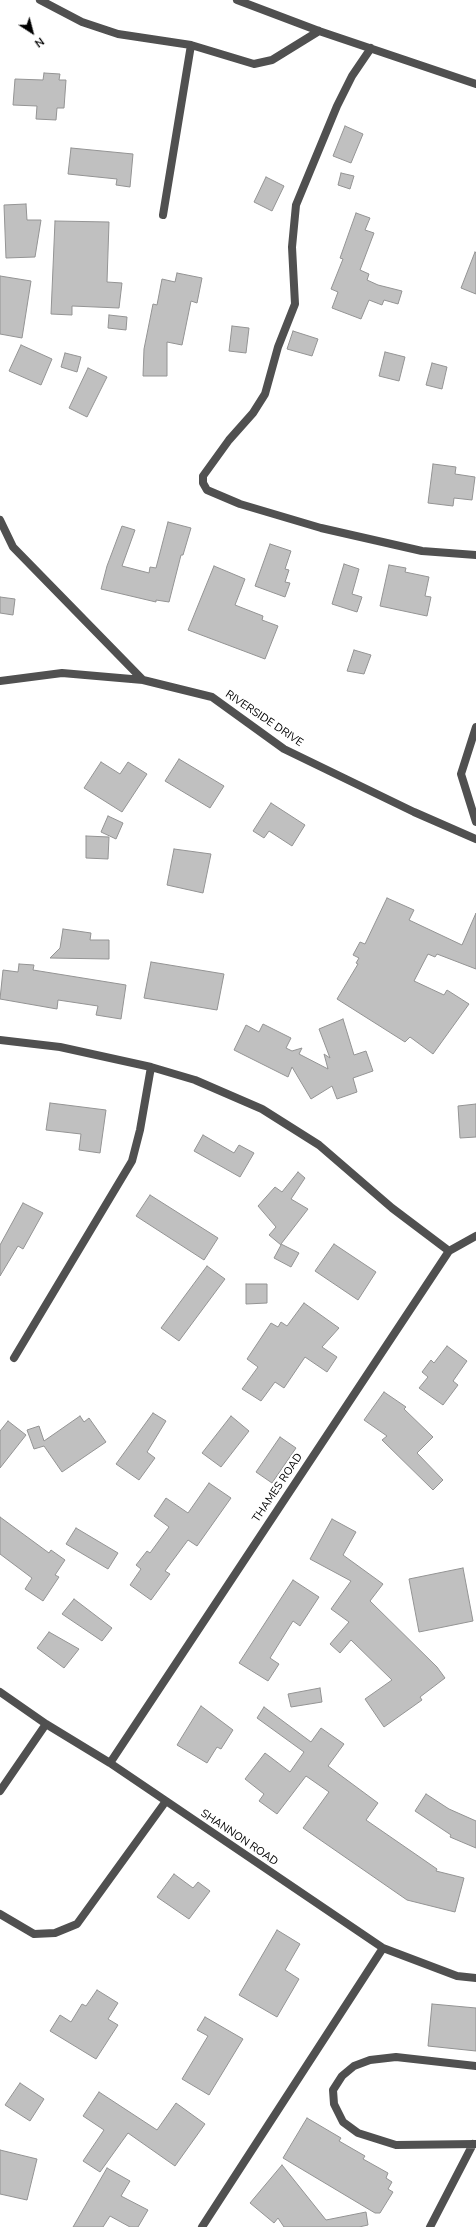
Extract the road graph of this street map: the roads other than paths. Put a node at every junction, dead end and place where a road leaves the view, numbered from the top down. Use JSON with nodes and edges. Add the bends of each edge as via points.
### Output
{"nodes":[{"id":1,"x":40,"y":0,"type":"edge"},
{"id":2,"x":237,"y":0,"type":"edge"},
{"id":3,"x":319,"y":31,"type":"junction"},
{"id":4,"x":191,"y":45,"type":"junction"},
{"id":5,"x":371,"y":48,"type":"junction"},
{"id":6,"x":476,"y":84,"type":"edge"},
{"id":7,"x":163,"y":215,"type":"dead end"},
{"id":8,"x":0,"y":520,"type":"edge"},
{"id":9,"x":476,"y":555,"type":"edge"},
{"id":10,"x":143,"y":680,"type":"junction"},
{"id":11,"x":0,"y":681,"type":"edge"},
{"id":12,"x":476,"y":727,"type":"edge"},
{"id":13,"x":476,"y":822,"type":"edge"},
{"id":14,"x":476,"y":839,"type":"edge"},
{"id":15,"x":0,"y":1040,"type":"edge"},
{"id":16,"x":151,"y":1067,"type":"junction"},
{"id":17,"x":476,"y":1236,"type":"edge"},
{"id":18,"x":449,"y":1251,"type":"junction"},
{"id":19,"x":14,"y":1358,"type":"dead end"},
{"id":20,"x":0,"y":1692,"type":"edge"},
{"id":21,"x":46,"y":1724,"type":"junction"},
{"id":22,"x":110,"y":1763,"type":"junction"},
{"id":23,"x":0,"y":1791,"type":"edge"},
{"id":24,"x":166,"y":1801,"type":"junction"},
{"id":25,"x":0,"y":1914,"type":"edge"},
{"id":26,"x":383,"y":1948,"type":"junction"},
{"id":27,"x":476,"y":1978,"type":"edge"},
{"id":28,"x":476,"y":2066,"type":"edge"},
{"id":29,"x":474,"y":2144,"type":"edge"},
{"id":30,"x":202,"y":2227,"type":"edge"},
{"id":31,"x":430,"y":2227,"type":"edge"}],
"edges":[{"from":1,"to":4,"type":"street","via":[[82,22],[118,34]]},
{"from":2,"to":3,"type":"street"},
{"from":3,"to":4,"type":"street","via":[[272,60],[254,64]]},
{"from":3,"to":5,"type":"street"},
{"from":4,"to":7,"type":"street"},
{"from":5,"to":6,"type":"street"},
{"from":5,"to":9,"type":"street","via":[[352,76],[337,106],[296,205],[292,247],[295,304],[278,347],[265,394],[203,476],[203,483],[208,490],[240,504],[321,528],[422,551]]},
{"from":8,"to":10,"type":"street","via":[[13,547]]},
{"from":10,"to":11,"type":"street","name":"RIVERSIDE DRIVE","via":[[62,673]]},
{"from":10,"to":14,"type":"street","name":"RIVERSIDE DRIVE","via":[[212,697],[284,749]]},
{"from":12,"to":13,"type":"street","via":[[461,774]]},
{"from":15,"to":16,"type":"street","via":[[60,1047]]},
{"from":16,"to":18,"type":"street","via":[[195,1080],[262,1109],[319,1145],[392,1208]]},
{"from":16,"to":19,"type":"street","via":[[132,1161]]},
{"from":17,"to":18,"type":"street","name":"THAMES ROAD"},
{"from":18,"to":22,"type":"street","name":"THAMES ROAD"},
{"from":20,"to":21,"type":"street","name":"SHANNON ROAD"},
{"from":21,"to":22,"type":"street","name":"SHANNON ROAD"},
{"from":21,"to":23,"type":"street"},
{"from":22,"to":24,"type":"street","name":"SHANNON ROAD"},
{"from":24,"to":25,"type":"street","via":[[77,1924],[55,1933],[34,1934]]},
{"from":24,"to":26,"type":"street","name":"SHANNON ROAD"},
{"from":26,"to":27,"type":"street","name":"SHANNON ROAD","via":[[457,1976]]},
{"from":26,"to":30,"type":"street"},
{"from":28,"to":29,"type":"street","via":[[396,2057],[370,2060],[354,2066],[342,2076],[333,2090],[334,2104],[343,2122],[358,2133],[396,2145]]},
{"from":29,"to":31,"type":"street"}]}
